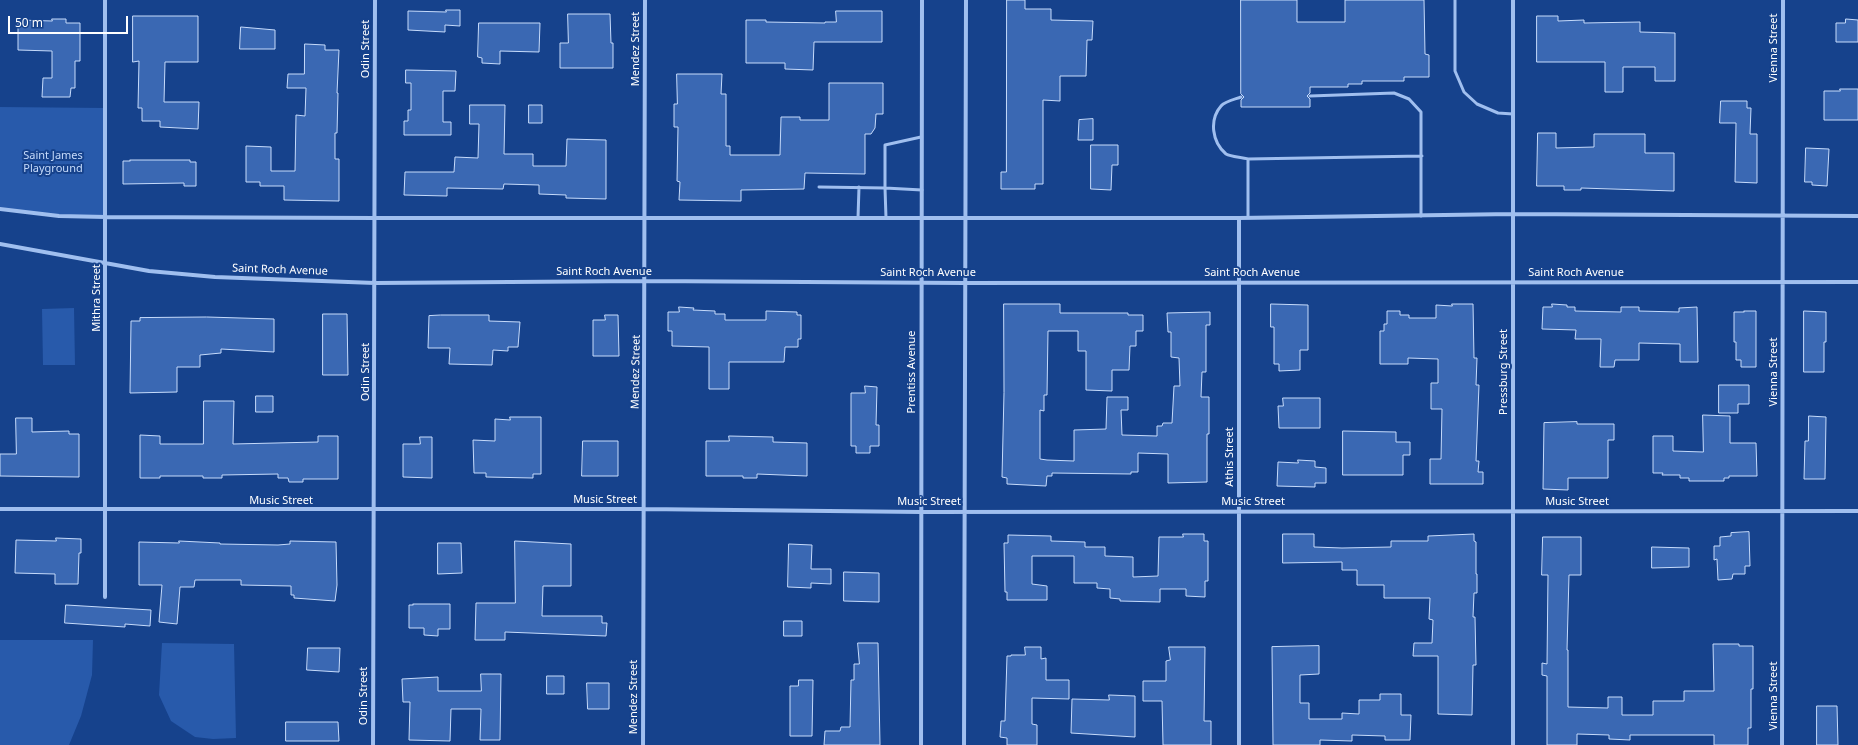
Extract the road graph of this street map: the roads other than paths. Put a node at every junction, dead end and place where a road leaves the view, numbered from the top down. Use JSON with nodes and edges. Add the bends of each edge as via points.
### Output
{"nodes":[{"id":1,"x":105,"y":0,"type":"edge"},
{"id":2,"x":375,"y":0,"type":"edge"},
{"id":3,"x":645,"y":0,"type":"edge"},
{"id":4,"x":922,"y":0,"type":"edge"},
{"id":5,"x":966,"y":0,"type":"edge"},
{"id":6,"x":1454,"y":0,"type":"edge"},
{"id":7,"x":1513,"y":0,"type":"edge"},
{"id":8,"x":1783,"y":0,"type":"edge"},
{"id":9,"x":1310,"y":96,"type":"dead end"},
{"id":10,"x":1241,"y":97,"type":"dead end"},
{"id":11,"x":1513,"y":114,"type":"junction"},
{"id":12,"x":921,"y":136,"type":"junction"},
{"id":13,"x":1422,"y":156,"type":"junction"},
{"id":14,"x":1248,"y":159,"type":"junction"},
{"id":15,"x":819,"y":187,"type":"dead end"},
{"id":16,"x":859,"y":187,"type":"junction"},
{"id":17,"x":885,"y":188,"type":"junction"},
{"id":18,"x":922,"y":190,"type":"junction"},
{"id":19,"x":0,"y":210,"type":"edge"},
{"id":20,"x":1513,"y":214,"type":"junction"},
{"id":21,"x":1421,"y":216,"type":"junction"},
{"id":22,"x":1783,"y":216,"type":"junction"},
{"id":23,"x":1858,"y":216,"type":"edge"},
{"id":24,"x":106,"y":217,"type":"junction"},
{"id":25,"x":1248,"y":217,"type":"junction"},
{"id":26,"x":375,"y":218,"type":"junction"},
{"id":27,"x":858,"y":218,"type":"junction"},
{"id":28,"x":886,"y":218,"type":"junction"},
{"id":29,"x":921,"y":218,"type":"junction"},
{"id":30,"x":965,"y":218,"type":"junction"},
{"id":31,"x":1240,"y":218,"type":"junction"},
{"id":32,"x":645,"y":219,"type":"junction"},
{"id":33,"x":0,"y":244,"type":"edge"},
{"id":34,"x":106,"y":264,"type":"junction"},
{"id":35,"x":645,"y":281,"type":"junction"},
{"id":36,"x":921,"y":282,"type":"junction"},
{"id":37,"x":1240,"y":282,"type":"junction"},
{"id":38,"x":1513,"y":282,"type":"junction"},
{"id":39,"x":1783,"y":282,"type":"junction"},
{"id":40,"x":1858,"y":282,"type":"edge"},
{"id":41,"x":375,"y":283,"type":"junction"},
{"id":42,"x":965,"y":283,"type":"junction"},
{"id":43,"x":105,"y":509,"type":"junction"},
{"id":44,"x":643,"y":509,"type":"junction"},
{"id":45,"x":0,"y":510,"type":"edge"},
{"id":46,"x":374,"y":510,"type":"junction"},
{"id":47,"x":965,"y":511,"type":"junction"},
{"id":48,"x":1239,"y":511,"type":"junction"},
{"id":49,"x":1513,"y":511,"type":"junction"},
{"id":50,"x":1783,"y":511,"type":"junction"},
{"id":51,"x":1858,"y":511,"type":"edge"},
{"id":52,"x":921,"y":512,"type":"junction"},
{"id":53,"x":105,"y":597,"type":"dead end"},
{"id":54,"x":373,"y":745,"type":"edge"},
{"id":55,"x":644,"y":745,"type":"edge"},
{"id":56,"x":921,"y":745,"type":"edge"},
{"id":57,"x":964,"y":745,"type":"edge"},
{"id":58,"x":1239,"y":745,"type":"edge"},
{"id":59,"x":1513,"y":745,"type":"edge"},
{"id":60,"x":1782,"y":745,"type":"edge"}],
"edges":[{"from":1,"to":24,"type":"street","name":"Mithra Street"},
{"from":2,"to":26,"type":"street","name":"Odin Street"},
{"from":3,"to":32,"type":"street","name":"Mendez Street"},
{"from":4,"to":12,"type":"street","name":"Prentiss Avenue"},
{"from":5,"to":30,"type":"street"},
{"from":6,"to":11,"type":"lane","via":[[1454,71],[1464,92],[1477,104],[1498,113]]},
{"from":7,"to":11,"type":"street","name":"Pressburg Street"},
{"from":8,"to":22,"type":"street","name":"Vienna Street"},
{"from":9,"to":13,"type":"lane","via":[[1394,93],[1409,99],[1421,112]]},
{"from":10,"to":14,"type":"lane","via":[[1222,105],[1214,118],[1214,136],[1227,155]]},
{"from":11,"to":20,"type":"street","name":"Pressburg Street"},
{"from":12,"to":17,"type":"lane","via":[[885,145]]},
{"from":12,"to":18,"type":"street","name":"Prentiss Avenue"},
{"from":13,"to":14,"type":"lane"},
{"from":13,"to":21,"type":"lane"},
{"from":14,"to":25,"type":"lane"},
{"from":15,"to":16,"type":"lane"},
{"from":16,"to":17,"type":"lane"},
{"from":16,"to":27,"type":"lane"},
{"from":17,"to":18,"type":"lane"},
{"from":17,"to":28,"type":"lane"},
{"from":18,"to":29,"type":"street","name":"Prentiss Avenue"},
{"from":19,"to":24,"type":"street","via":[[60,216]]},
{"from":20,"to":21,"type":"street"},
{"from":20,"to":22,"type":"street"},
{"from":20,"to":38,"type":"street","name":"Pressburg Street"},
{"from":21,"to":25,"type":"street"},
{"from":22,"to":23,"type":"street"},
{"from":22,"to":39,"type":"street","name":"Vienna Street"},
{"from":24,"to":26,"type":"street"},
{"from":24,"to":34,"type":"street","name":"Mithra Street"},
{"from":25,"to":31,"type":"street"},
{"from":26,"to":32,"type":"street"},
{"from":26,"to":41,"type":"street","name":"Odin Street"},
{"from":27,"to":28,"type":"street"},
{"from":27,"to":32,"type":"street"},
{"from":28,"to":29,"type":"street"},
{"from":29,"to":30,"type":"street"},
{"from":29,"to":36,"type":"street","name":"Prentiss Avenue"},
{"from":30,"to":31,"type":"street"},
{"from":30,"to":42,"type":"street"},
{"from":31,"to":37,"type":"street","name":"Athis Street"},
{"from":32,"to":35,"type":"street","name":"Mendez Street"},
{"from":33,"to":34,"type":"street","name":"Saint Roch Avenue"},
{"from":34,"to":41,"type":"street","name":"Saint Roch Avenue","via":[[215,277]]},
{"from":34,"to":43,"type":"street","name":"Mithra Street"},
{"from":35,"to":36,"type":"street","name":"Saint Roch Avenue"},
{"from":35,"to":41,"type":"street","name":"Saint Roch Avenue"},
{"from":35,"to":44,"type":"street","name":"Mendez Street"},
{"from":36,"to":42,"type":"street","name":"Saint Roch Avenue"},
{"from":36,"to":52,"type":"street","name":"Prentiss Avenue"},
{"from":37,"to":38,"type":"street","name":"Saint Roch Avenue"},
{"from":37,"to":42,"type":"street","name":"Saint Roch Avenue"},
{"from":37,"to":48,"type":"street","name":"Athis Street"},
{"from":38,"to":39,"type":"street","name":"Saint Roch Avenue"},
{"from":38,"to":49,"type":"street","name":"Pressburg Street"},
{"from":39,"to":40,"type":"street","name":"Saint Roch Avenue"},
{"from":39,"to":50,"type":"street","name":"Vienna Street"},
{"from":41,"to":46,"type":"street","name":"Odin Street"},
{"from":42,"to":47,"type":"street"},
{"from":43,"to":45,"type":"street","name":"Music Street"},
{"from":43,"to":46,"type":"street","name":"Music Street"},
{"from":43,"to":53,"type":"street","name":"Mithra Street"},
{"from":44,"to":46,"type":"street","name":"Music Street"},
{"from":44,"to":52,"type":"street","name":"Music Street"},
{"from":44,"to":55,"type":"street","name":"Mendez Street"},
{"from":46,"to":54,"type":"street","name":"Odin Street"},
{"from":47,"to":48,"type":"street","name":"Music Street"},
{"from":47,"to":52,"type":"street","name":"Music Street"},
{"from":47,"to":57,"type":"street"},
{"from":48,"to":49,"type":"street","name":"Music Street"},
{"from":48,"to":58,"type":"street","name":"Athis Street"},
{"from":49,"to":50,"type":"street","name":"Music Street"},
{"from":49,"to":59,"type":"street","name":"Pressburg Street"},
{"from":50,"to":51,"type":"street","name":"Music Street"},
{"from":50,"to":60,"type":"street","name":"Vienna Street"},
{"from":52,"to":56,"type":"street","name":"Prentiss Avenue"}]}
